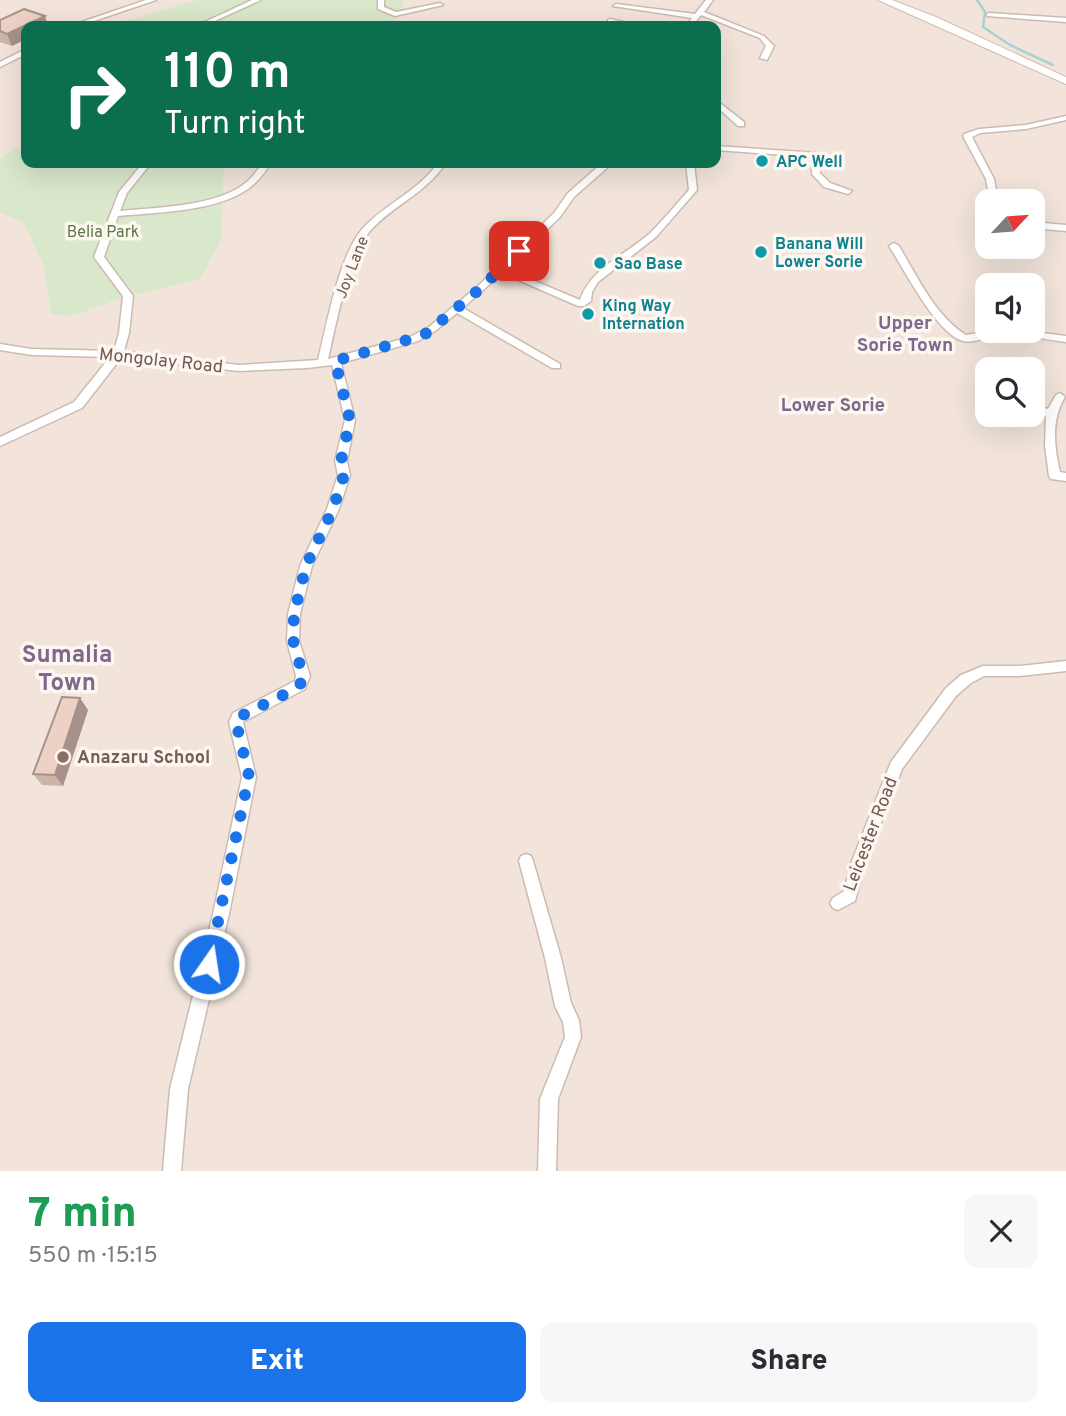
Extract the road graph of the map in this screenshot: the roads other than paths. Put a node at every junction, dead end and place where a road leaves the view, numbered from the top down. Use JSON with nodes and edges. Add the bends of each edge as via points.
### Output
{"nodes":[{"id":1,"x":153,"y":0,"type":"edge"},
{"id":2,"x":258,"y":0,"type":"edge"},
{"id":3,"x":381,"y":0,"type":"edge"},
{"id":4,"x":710,"y":0,"type":"edge"},
{"id":5,"x":883,"y":0,"type":"edge"},
{"id":6,"x":897,"y":0,"type":"edge"},
{"id":7,"x":440,"y":5,"type":"dead end"},
{"id":8,"x":617,"y":6,"type":"dead end"},
{"id":9,"x":240,"y":10,"type":"junction"},
{"id":10,"x":698,"y":14,"type":"junction"},
{"id":11,"x":989,"y":15,"type":"dead end"},
{"id":12,"x":1066,"y":20,"type":"edge"},
{"id":13,"x":88,"y":21,"type":"edge"},
{"id":14,"x":212,"y":21,"type":"edge"},
{"id":15,"x":230,"y":21,"type":"edge"},
{"id":16,"x":693,"y":21,"type":"edge"},
{"id":17,"x":717,"y":21,"type":"edge"},
{"id":18,"x":721,"y":22,"type":"edge"},
{"id":19,"x":21,"y":54,"type":"edge"},
{"id":20,"x":764,"y":58,"type":"dead end"},
{"id":21,"x":0,"y":65,"type":"edge"},
{"id":22,"x":1066,"y":75,"type":"edge"},
{"id":23,"x":1066,"y":81,"type":"edge"},
{"id":24,"x":721,"y":106,"type":"edge"},
{"id":25,"x":1066,"y":118,"type":"edge"},
{"id":26,"x":741,"y":124,"type":"dead end"},
{"id":27,"x":721,"y":148,"type":"edge"},
{"id":28,"x":143,"y":168,"type":"edge"},
{"id":29,"x":263,"y":168,"type":"edge"},
{"id":30,"x":439,"y":168,"type":"edge"},
{"id":31,"x":602,"y":168,"type":"edge"},
{"id":32,"x":691,"y":168,"type":"edge"},
{"id":33,"x":991,"y":189,"type":"edge"},
{"id":34,"x":848,"y":191,"type":"dead end"},
{"id":35,"x":117,"y":214,"type":"junction"},
{"id":36,"x":1045,"y":226,"type":"edge"},
{"id":37,"x":1066,"y":228,"type":"edge"},
{"id":38,"x":894,"y":246,"type":"dead end"},
{"id":39,"x":499,"y":269,"type":"junction"},
{"id":40,"x":456,"y":307,"type":"junction"},
{"id":41,"x":1045,"y":336,"type":"edge"},
{"id":42,"x":975,"y":338,"type":"edge"},
{"id":43,"x":1066,"y":338,"type":"edge"},
{"id":44,"x":0,"y":347,"type":"edge"},
{"id":45,"x":118,"y":354,"type":"junction"},
{"id":46,"x":335,"y":361,"type":"junction"},
{"id":47,"x":322,"y":363,"type":"junction"},
{"id":48,"x":556,"y":366,"type":"dead end"},
{"id":49,"x":1060,"y":397,"type":"dead end"},
{"id":50,"x":1045,"y":412,"type":"edge"},
{"id":51,"x":1054,"y":415,"type":"junction"},
{"id":52,"x":0,"y":442,"type":"edge"},
{"id":53,"x":1066,"y":477,"type":"edge"},
{"id":54,"x":1066,"y":666,"type":"edge"},
{"id":55,"x":526,"y":861,"type":"dead end"},
{"id":56,"x":838,"y":903,"type":"dead end"},
{"id":57,"x":172,"y":1171,"type":"edge"},
{"id":58,"x":547,"y":1171,"type":"edge"}],
"edges":[{"from":1,"to":13,"type":"street"},
{"from":2,"to":9,"type":"street"},
{"from":3,"to":7,"type":"street","via":[[380,8],[395,14]]},
{"from":4,"to":10,"type":"street"},
{"from":5,"to":23,"type":"main road"},
{"from":6,"to":22,"type":"main road"},
{"from":8,"to":10,"type":"street"},
{"from":9,"to":14,"type":"street"},
{"from":9,"to":15,"type":"street"},
{"from":10,"to":16,"type":"street"},
{"from":10,"to":17,"type":"street"},
{"from":11,"to":12,"type":"street"},
{"from":18,"to":20,"type":"street","via":[[762,37],[770,46]]},
{"from":19,"to":21,"type":"street"},
{"from":24,"to":26,"type":"street"},
{"from":25,"to":33,"type":"street","via":[[967,136]]},
{"from":27,"to":34,"type":"street","via":[[814,155],[816,174],[827,185]]},
{"from":28,"to":35,"type":"street","via":[[123,192]]},
{"from":29,"to":35,"type":"street","via":[[251,184],[233,194]]},
{"from":30,"to":47,"type":"street","name":"Joy Lane","via":[[429,183],[362,232]]},
{"from":31,"to":39,"type":"street","name":"Mongolay Road"},
{"from":32,"to":39,"type":"street","via":[[693,190],[653,235],[594,280],[581,304]]},
{"from":35,"to":45,"type":"street","via":[[99,257],[128,296]]},
{"from":36,"to":37,"type":"street"},
{"from":38,"to":42,"type":"street","via":[[948,329],[963,338]]},
{"from":39,"to":40,"type":"street","name":"Mongolay Road"},
{"from":40,"to":46,"type":"street","name":"Mongolay Road","via":[[424,335]]},
{"from":40,"to":48,"type":"street"},
{"from":41,"to":43,"type":"street"},
{"from":44,"to":45,"type":"street","name":"Mongolay Road"},
{"from":45,"to":47,"type":"street","name":"Mongolay Road","via":[[239,368]]},
{"from":45,"to":52,"type":"street","via":[[78,405]]},
{"from":46,"to":47,"type":"street","name":"Mongolay Road"},
{"from":46,"to":57,"type":"street","via":[[350,420],[341,461],[344,475],[306,566],[294,614],[293,640],[303,676],[300,685],[236,722],[249,776],[179,1089]]},
{"from":49,"to":51,"type":"street","via":[[1053,405]]},
{"from":50,"to":51,"type":"street"},
{"from":51,"to":53,"type":"street","via":[[1048,442],[1055,476]]},
{"from":54,"to":56,"type":"street","name":"Leicester Road","via":[[983,671],[951,692],[896,766],[850,896]]},
{"from":55,"to":58,"type":"street","via":[[573,1037],[549,1099]]}]}
